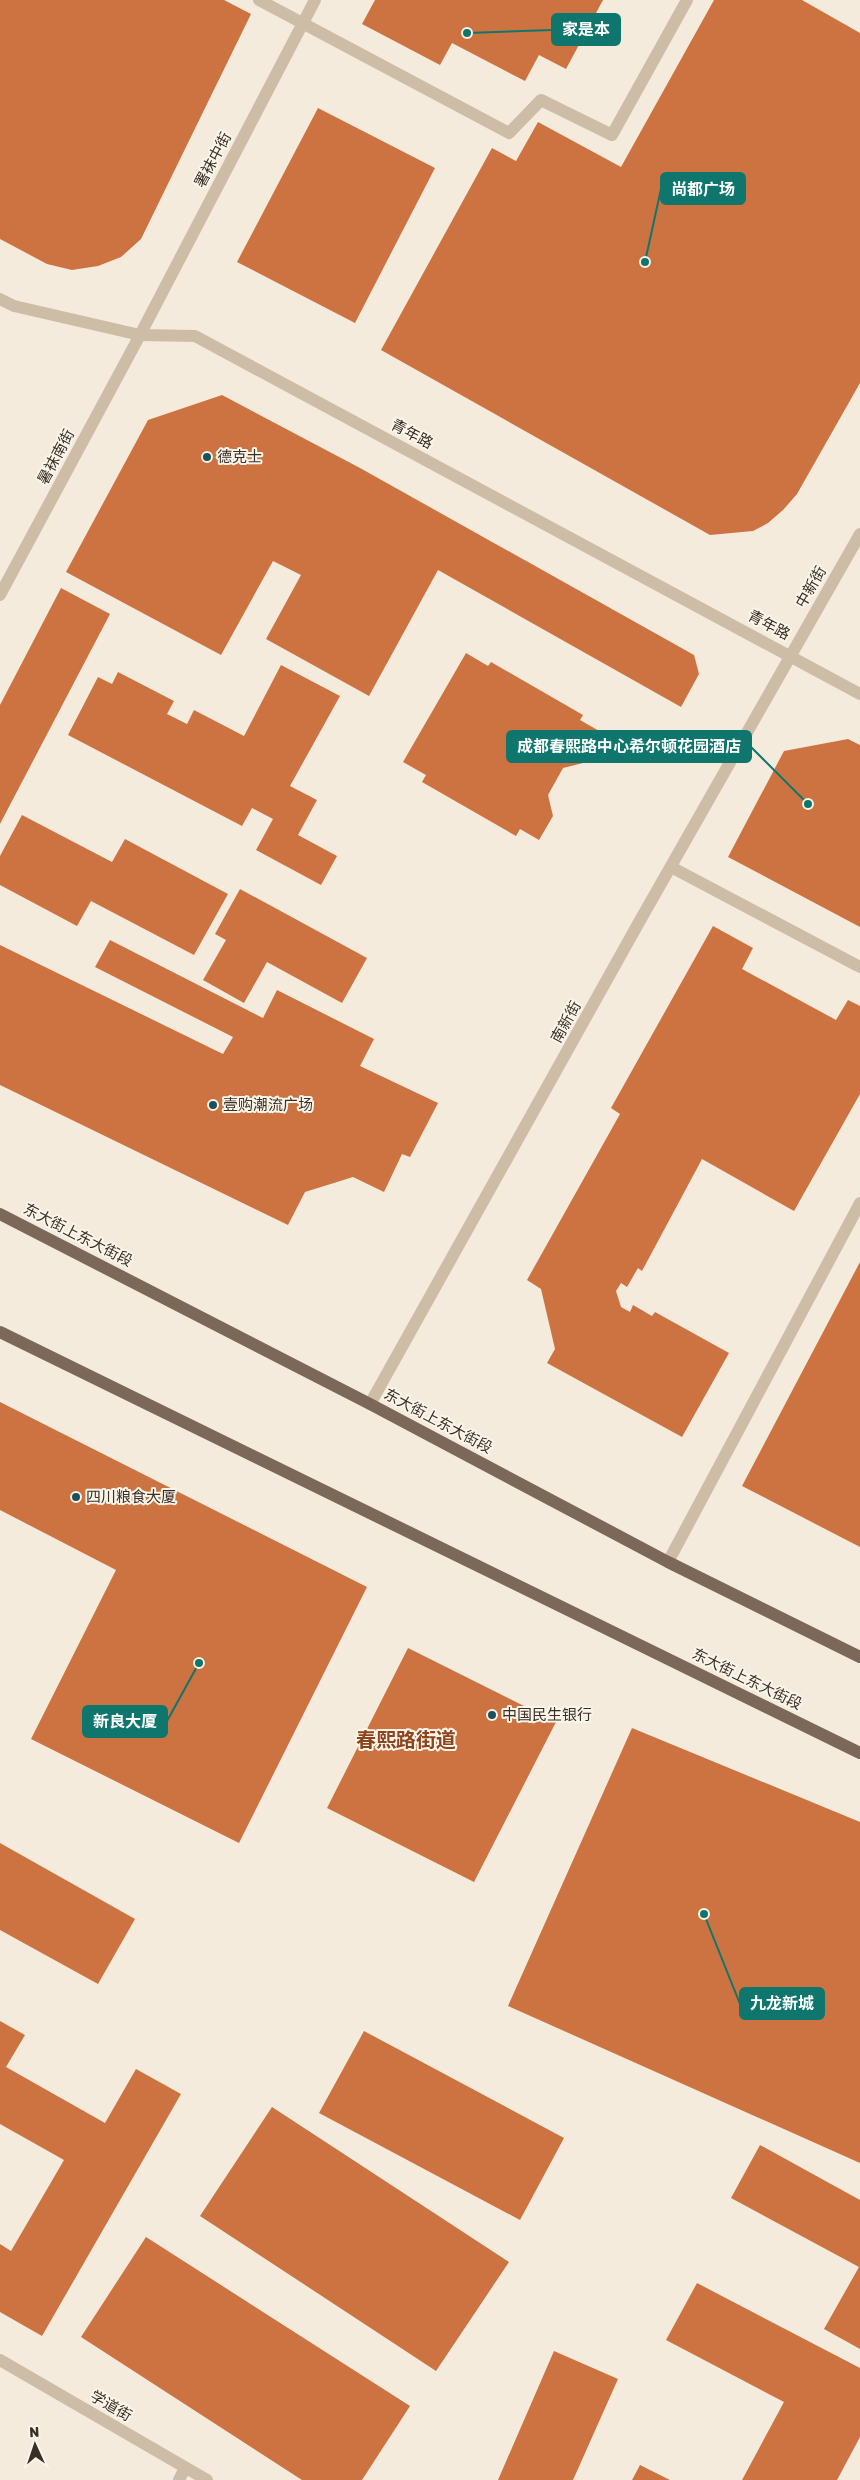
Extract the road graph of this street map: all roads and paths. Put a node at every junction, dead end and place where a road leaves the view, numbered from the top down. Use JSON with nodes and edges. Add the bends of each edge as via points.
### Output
{"nodes":[{"id":1,"x":259,"y":0,"type":"edge"},
{"id":2,"x":315,"y":0,"type":"edge"},
{"id":3,"x":686,"y":0,"type":"edge"},
{"id":4,"x":302,"y":24,"type":"junction"},
{"id":5,"x":0,"y":299,"type":"edge"},
{"id":6,"x":140,"y":335,"type":"junction"},
{"id":7,"x":860,"y":534,"type":"edge"},
{"id":8,"x":0,"y":595,"type":"edge"},
{"id":9,"x":791,"y":655,"type":"junction"},
{"id":10,"x":860,"y":694,"type":"edge"},
{"id":11,"x":671,"y":867,"type":"junction"},
{"id":12,"x":860,"y":967,"type":"edge"},
{"id":13,"x":860,"y":1203,"type":"edge"},
{"id":14,"x":0,"y":1214,"type":"edge"},
{"id":15,"x":0,"y":1332,"type":"edge"},
{"id":16,"x":370,"y":1404,"type":"junction"},
{"id":17,"x":668,"y":1562,"type":"junction"},
{"id":18,"x":860,"y":1658,"type":"edge"},
{"id":19,"x":860,"y":1753,"type":"edge"},
{"id":20,"x":0,"y":2360,"type":"edge"},
{"id":21,"x":185,"y":2468,"type":"junction"},
{"id":22,"x":178,"y":2480,"type":"edge"},
{"id":23,"x":206,"y":2480,"type":"edge"}],
"edges":[{"from":1,"to":4,"type":"street"},
{"from":2,"to":4,"type":"street","name":"署袜中街"},
{"from":3,"to":4,"type":"street","via":[[612,135],[541,100],[509,133]]},
{"from":4,"to":6,"type":"street","name":"署袜中街"},
{"from":5,"to":6,"type":"street","name":"青年路","via":[[14,306]]},
{"from":6,"to":8,"type":"street","name":"暑袜南街"},
{"from":6,"to":9,"type":"street","name":"青年路","via":[[195,336]]},
{"from":7,"to":9,"type":"street","name":"中新街"},
{"from":9,"to":10,"type":"street","name":"青年路"},
{"from":9,"to":11,"type":"street","name":"南新街"},
{"from":11,"to":12,"type":"street"},
{"from":11,"to":16,"type":"street","name":"南新街"},
{"from":13,"to":17,"type":"street"},
{"from":14,"to":16,"type":"main road","name":"东大街上东大街段"},
{"from":15,"to":19,"type":"main road","name":"东大街上东大街段"},
{"from":16,"to":17,"type":"main road","name":"东大街上东大街段"},
{"from":17,"to":18,"type":"main road","name":"东大街上东大街段"},
{"from":20,"to":21,"type":"street","name":"学道街"},
{"from":21,"to":22,"type":"street"},
{"from":21,"to":23,"type":"street","name":"学道街"}]}
